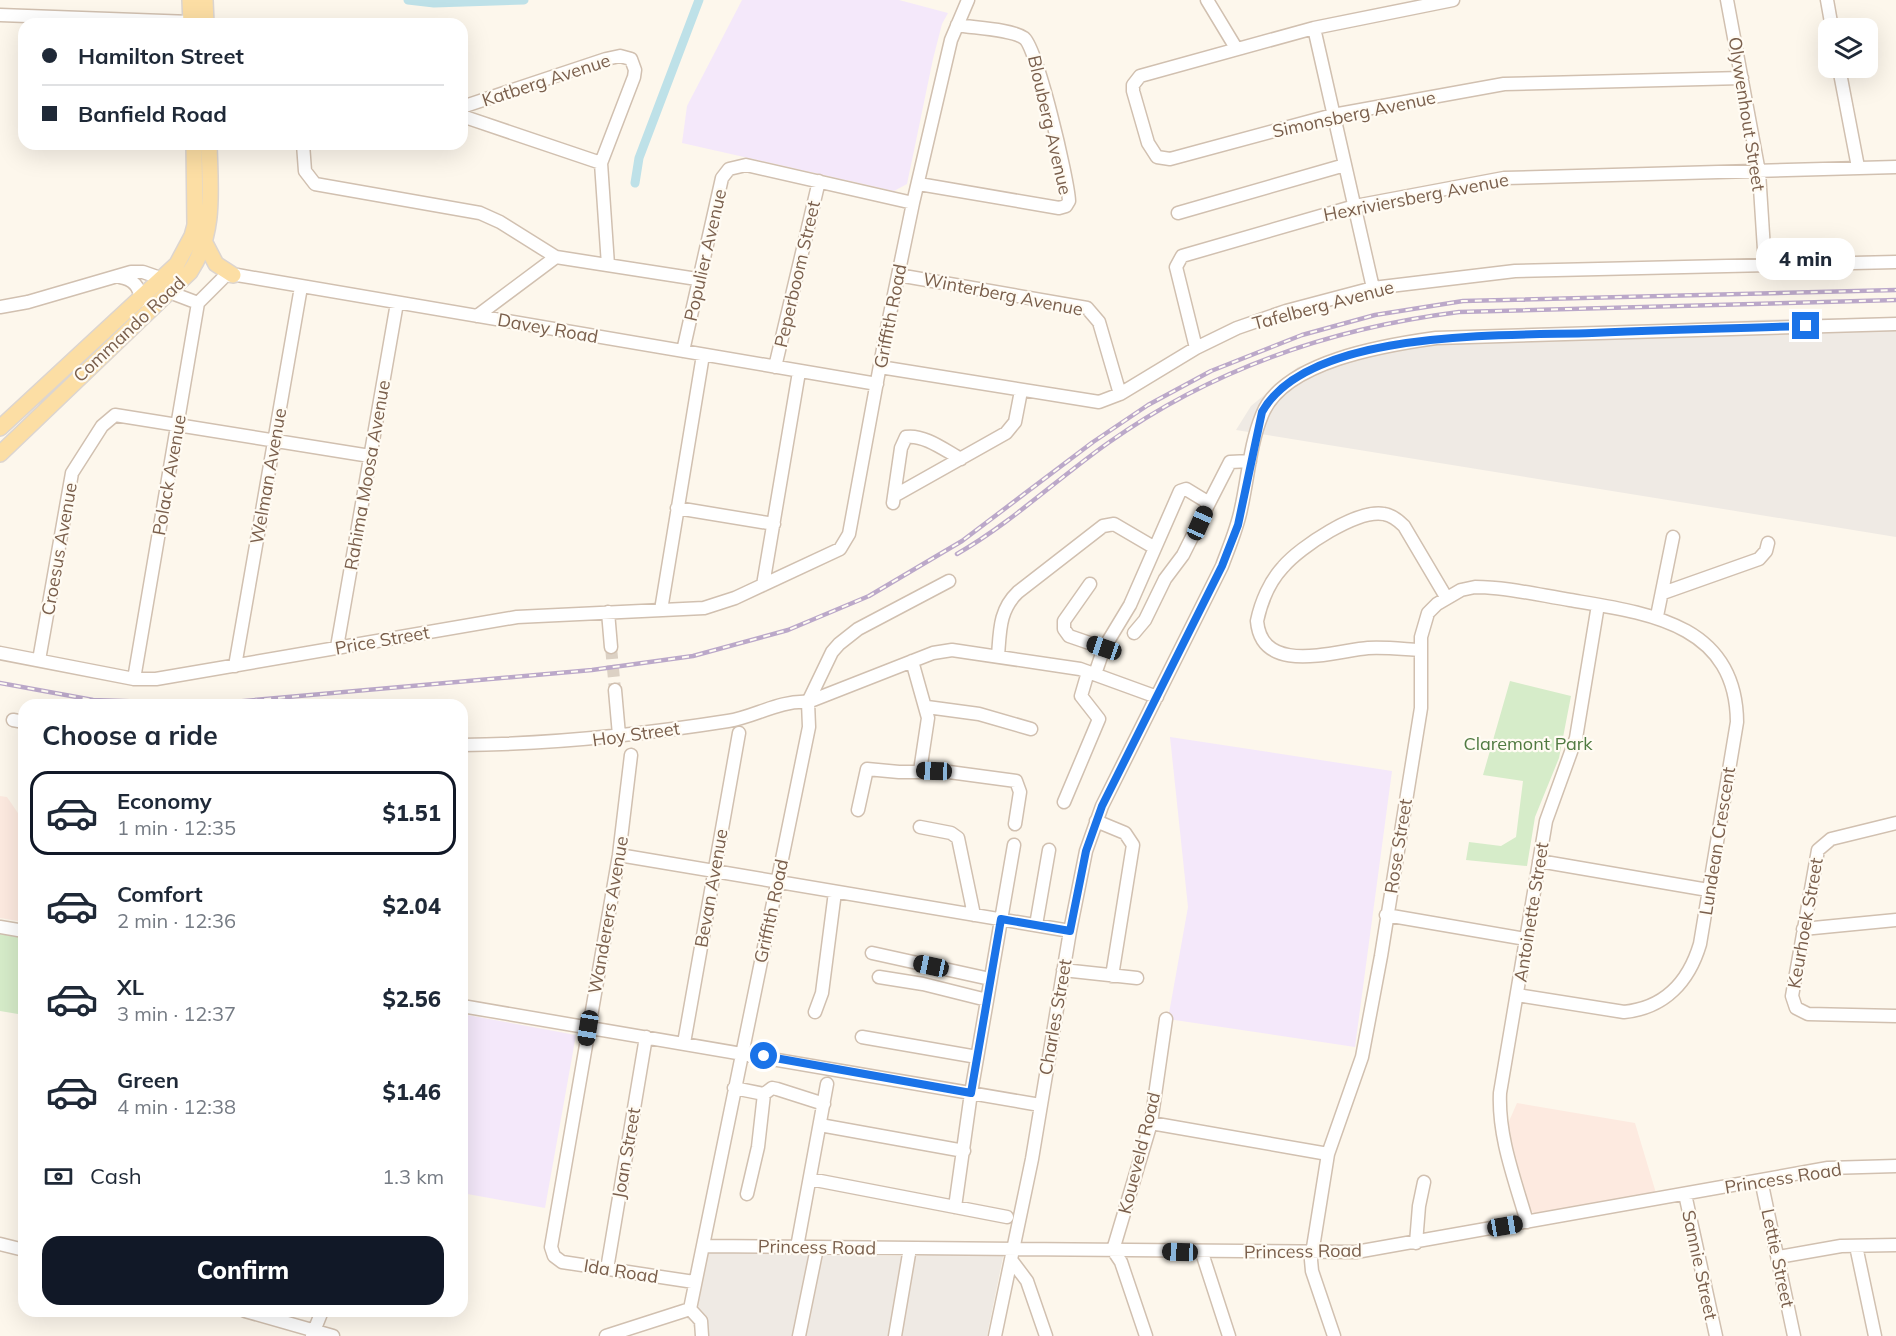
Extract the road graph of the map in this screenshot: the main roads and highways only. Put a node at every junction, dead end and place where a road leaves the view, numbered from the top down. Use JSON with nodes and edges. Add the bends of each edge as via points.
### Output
{"nodes":[{"id":1,"x":190,"y":0,"type":"edge"},
{"id":2,"x":205,"y":0,"type":"edge"},
{"id":3,"x":195,"y":18,"type":"edge"},
{"id":4,"x":198,"y":18,"type":"edge"},
{"id":5,"x":194,"y":150,"type":"edge"},
{"id":6,"x":209,"y":150,"type":"edge"},
{"id":7,"x":205,"y":243,"type":"junction"},
{"id":8,"x":226,"y":277,"type":"road end"},
{"id":9,"x":166,"y":285,"type":"junction"},
{"id":10,"x":0,"y":428,"type":"edge"},
{"id":11,"x":0,"y":454,"type":"edge"}],
"edges":[{"from":1,"to":3,"type":"main road"},
{"from":2,"to":4,"type":"main road"},
{"from":5,"to":9,"type":"main road","name":"Commando Road","via":[[196,211],[192,236]]},
{"from":6,"to":7,"type":"main road","name":"Commando Road","via":[[210,210]]},
{"from":7,"to":8,"type":"main road"},
{"from":7,"to":9,"type":"main road","name":"Commando Road","via":[[190,272]]},
{"from":9,"to":10,"type":"main road","name":"Commando Road","via":[[140,301]]},
{"from":9,"to":11,"type":"main road","name":"Commando Road"}]}
